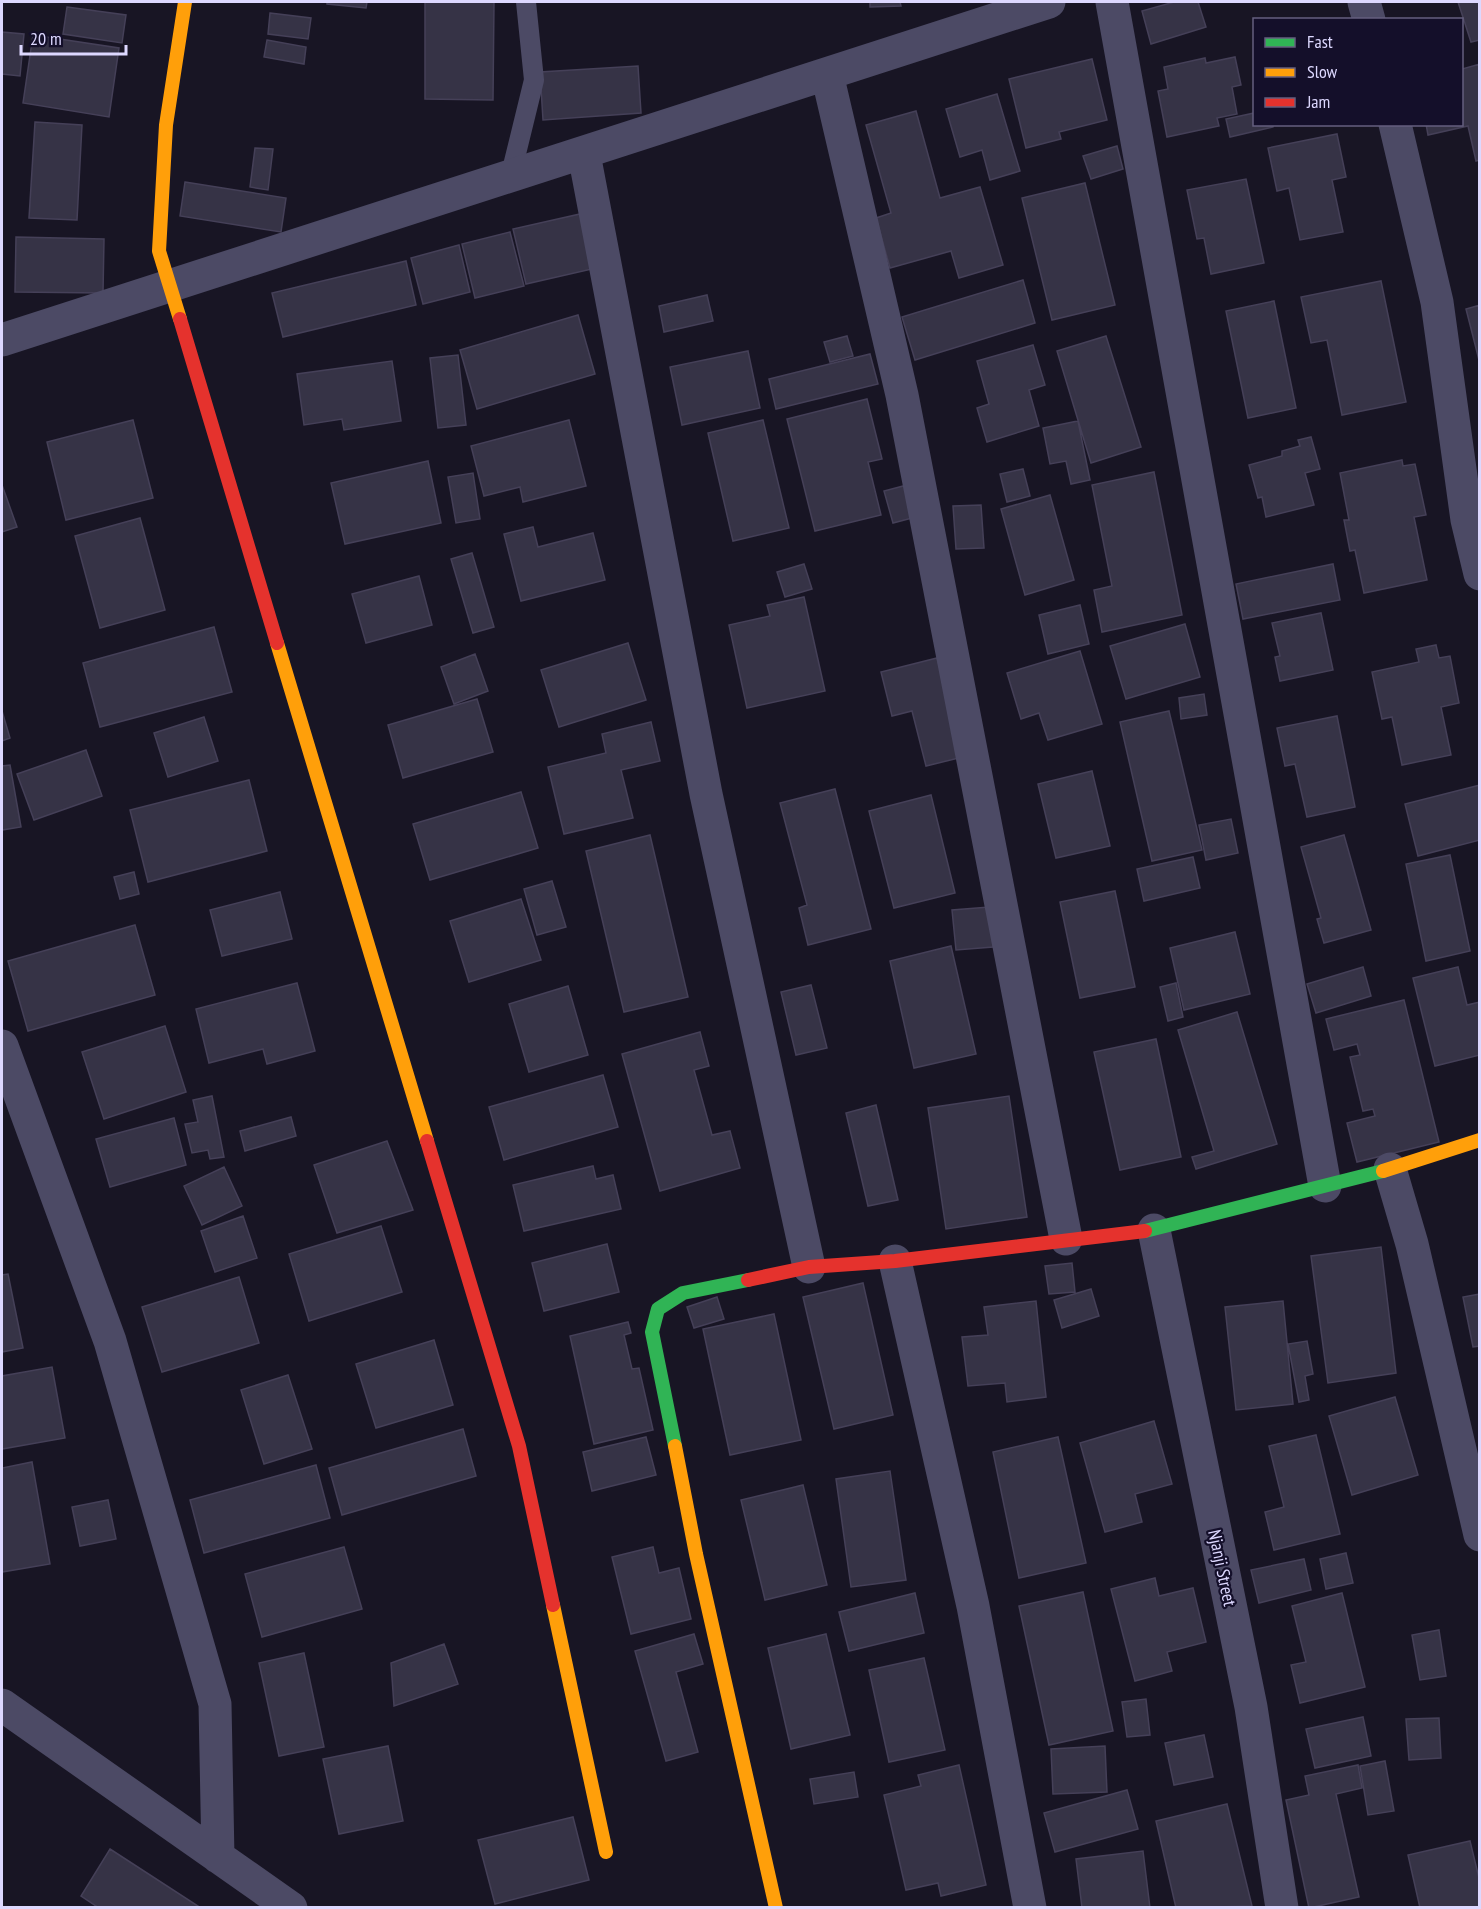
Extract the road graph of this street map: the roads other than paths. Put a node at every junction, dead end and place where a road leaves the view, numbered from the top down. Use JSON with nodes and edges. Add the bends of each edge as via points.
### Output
{"nodes":[{"id":1,"x":184,"y":2,"type":"edge"},
{"id":2,"x":526,"y":2,"type":"edge"},
{"id":3,"x":1049,"y":2,"type":"edge"},
{"id":4,"x":1112,"y":2,"type":"edge"},
{"id":5,"x":1364,"y":2,"type":"edge"},
{"id":6,"x":1368,"y":18,"type":"edge"},
{"id":7,"x":827,"y":74,"type":"junction"},
{"id":8,"x":1395,"y":126,"type":"edge"},
{"id":9,"x":584,"y":154,"type":"junction"},
{"id":10,"x":510,"y":178,"type":"junction"},
{"id":11,"x":170,"y":286,"type":"junction"},
{"id":12,"x":2,"y":340,"type":"edge"},
{"id":13,"x":1473,"y":519,"type":"edge"},
{"id":14,"x":1479,"y":574,"type":"edge"},
{"id":15,"x":2,"y":1046,"type":"edge"},
{"id":16,"x":1479,"y":1140,"type":"edge"},
{"id":17,"x":1390,"y":1169,"type":"junction"},
{"id":18,"x":1325,"y":1186,"type":"junction"},
{"id":19,"x":1154,"y":1230,"type":"junction"},
{"id":20,"x":1065,"y":1239,"type":"junction"},
{"id":21,"x":895,"y":1261,"type":"junction"},
{"id":22,"x":809,"y":1267,"type":"junction"},
{"id":23,"x":1479,"y":1535,"type":"edge"},
{"id":24,"x":2,"y":1705,"type":"edge"},
{"id":25,"x":606,"y":1852,"type":"dead end"},
{"id":26,"x":218,"y":1857,"type":"junction"},
{"id":27,"x":291,"y":1908,"type":"edge"},
{"id":28,"x":776,"y":1908,"type":"edge"},
{"id":29,"x":1030,"y":1908,"type":"edge"},
{"id":30,"x":1282,"y":1908,"type":"edge"}],
"edges":[{"from":1,"to":11,"type":"street","via":[[165,125],[159,251]]},
{"from":2,"to":10,"type":"lane","via":[[534,80]]},
{"from":3,"to":7,"type":"street"},
{"from":4,"to":18,"type":"street"},
{"from":5,"to":6,"type":"street"},
{"from":7,"to":9,"type":"street"},
{"from":7,"to":20,"type":"street","via":[[902,395]]},
{"from":8,"to":13,"type":"street","via":[[1437,302]]},
{"from":9,"to":10,"type":"street"},
{"from":9,"to":22,"type":"street","via":[[706,794]]},
{"from":10,"to":11,"type":"street"},
{"from":11,"to":12,"type":"street"},
{"from":11,"to":25,"type":"street","via":[[519,1446]]},
{"from":13,"to":14,"type":"street"},
{"from":15,"to":26,"type":"street","via":[[110,1341],[215,1704]]},
{"from":16,"to":17,"type":"street"},
{"from":17,"to":18,"type":"street"},
{"from":17,"to":23,"type":"street","via":[[1412,1244]]},
{"from":18,"to":19,"type":"street"},
{"from":19,"to":20,"type":"street"},
{"from":19,"to":30,"type":"street","name":"Njanji Street","via":[[1251,1707]]},
{"from":20,"to":21,"type":"street"},
{"from":21,"to":22,"type":"street"},
{"from":21,"to":29,"type":"street","via":[[973,1606]]},
{"from":22,"to":28,"type":"street","via":[[683,1293],[658,1309],[652,1332],[696,1554]]},
{"from":24,"to":26,"type":"street"},
{"from":26,"to":27,"type":"street"}]}
